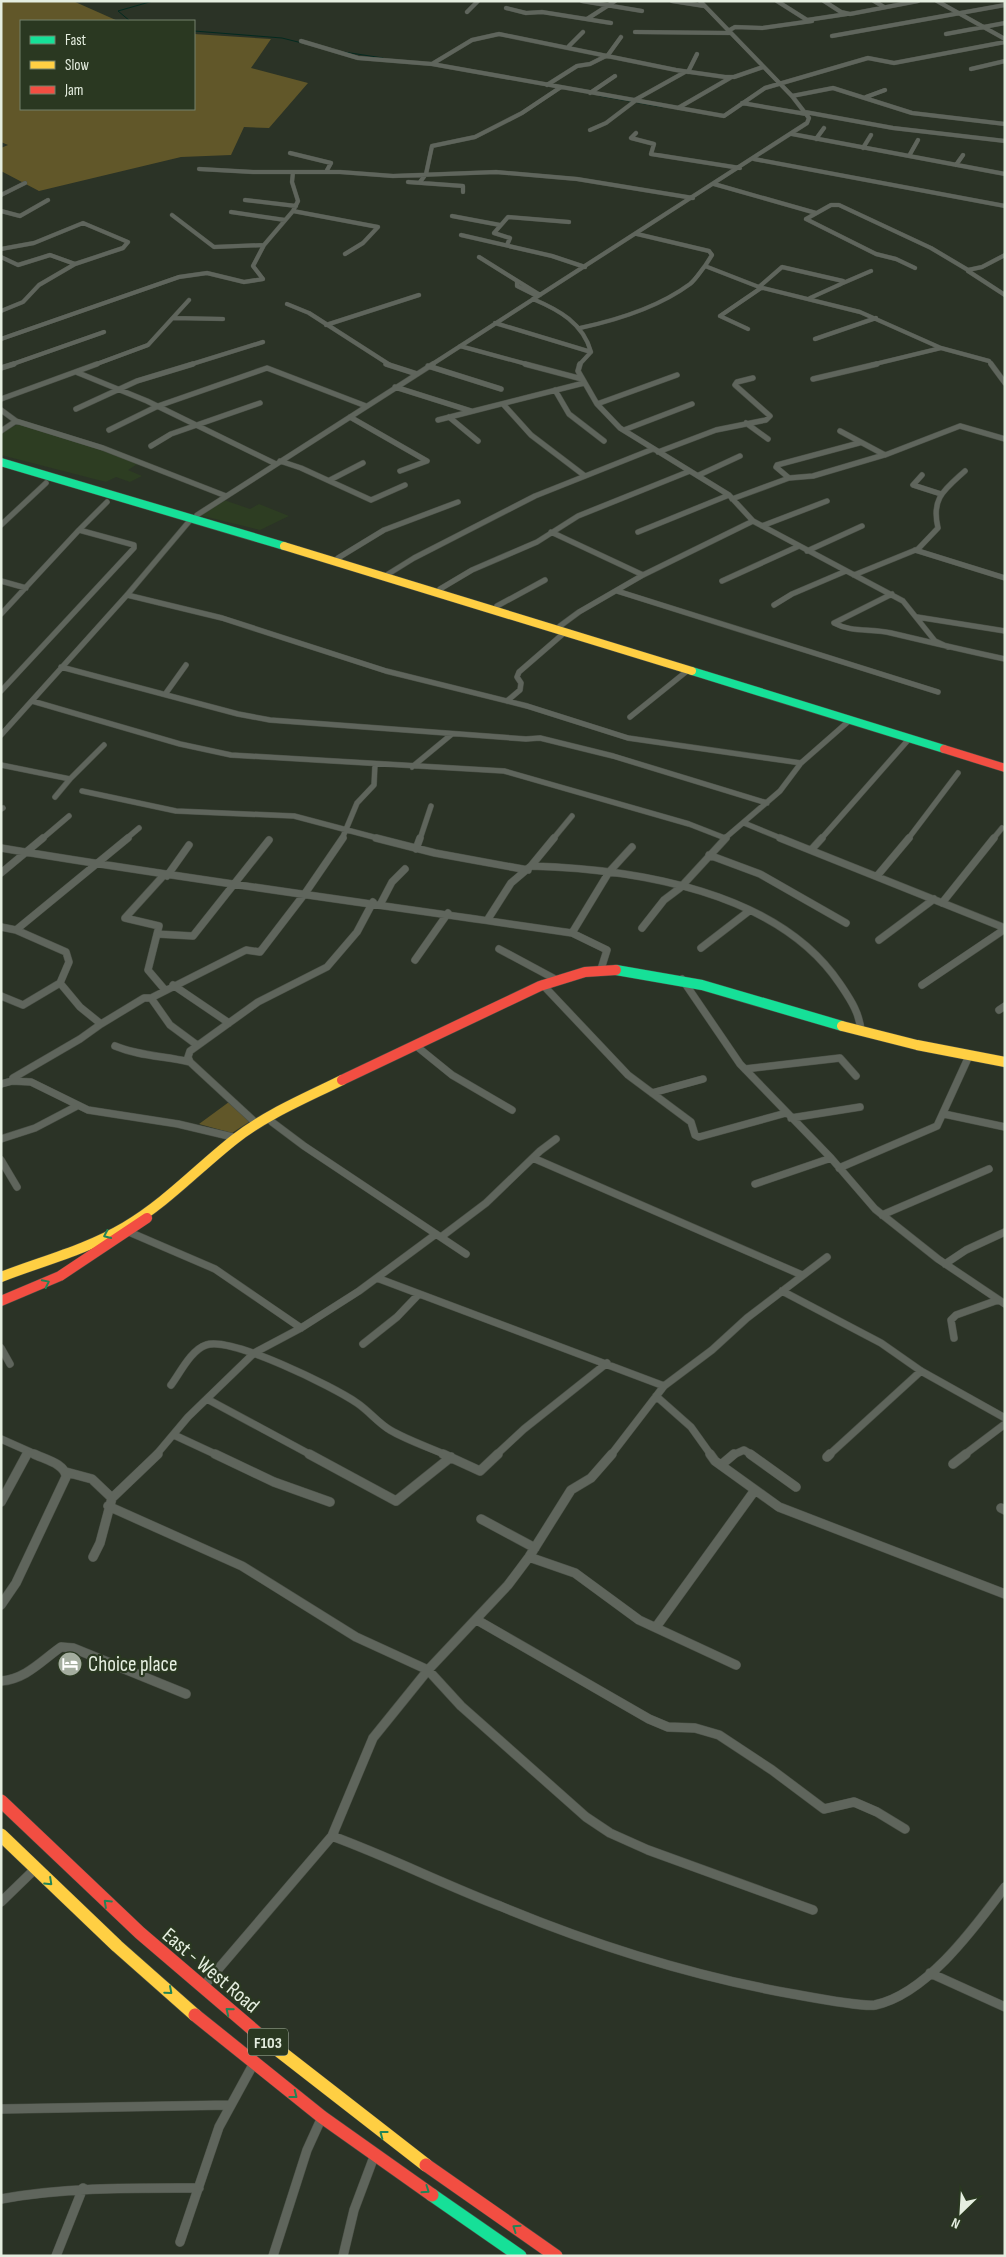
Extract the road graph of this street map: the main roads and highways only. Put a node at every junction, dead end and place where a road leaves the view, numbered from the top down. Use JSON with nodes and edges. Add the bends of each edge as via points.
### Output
{"nodes":[{"id":1,"x":1,"y":458,"type":"edge"},
{"id":2,"x":1,"y":462,"type":"edge"},
{"id":3,"x":194,"y":517,"type":"junction"},
{"id":4,"x":387,"y":575,"type":"junction"},
{"id":5,"x":562,"y":629,"type":"junction"},
{"id":6,"x":1005,"y":762,"type":"edge"},
{"id":7,"x":1005,"y":768,"type":"edge"},
{"id":8,"x":415,"y":1045,"type":"junction"},
{"id":9,"x":1005,"y":1062,"type":"edge"},
{"id":10,"x":1,"y":1277,"type":"edge"},
{"id":11,"x":1,"y":1301,"type":"edge"},
{"id":12,"x":1,"y":1801,"type":"edge"},
{"id":13,"x":1,"y":1835,"type":"edge"},
{"id":14,"x":520,"y":2256,"type":"edge"},
{"id":15,"x":556,"y":2256,"type":"edge"}],
"edges":[{"from":1,"to":3,"type":"main road"},
{"from":2,"to":3,"type":"main road"},
{"from":3,"to":4,"type":"main road"},
{"from":3,"to":4,"type":"main road"},
{"from":4,"to":5,"type":"main road"},
{"from":4,"to":5,"type":"main road","via":[[497,606]]},
{"from":5,"to":6,"type":"main road"},
{"from":5,"to":7,"type":"main road","via":[[687,671]]},
{"from":8,"to":9,"type":"main road","via":[[542,984],[601,970],[682,979],[861,1032]]},
{"from":8,"to":10,"type":"main road","one_way":true,"via":[[257,1124],[124,1227]]},
{"from":11,"to":8,"type":"main road","one_way":true,"via":[[60,1276],[129,1232],[243,1140],[386,1065]]},
{"from":15,"to":12,"type":"main road","name":"East - West Road","number":"F103","one_way":true,"via":[[386,2136],[202,1988]]},
{"from":13,"to":14,"type":"main road","number":"F103","one_way":true,"via":[[124,1953],[254,2063],[322,2117]]}]}
